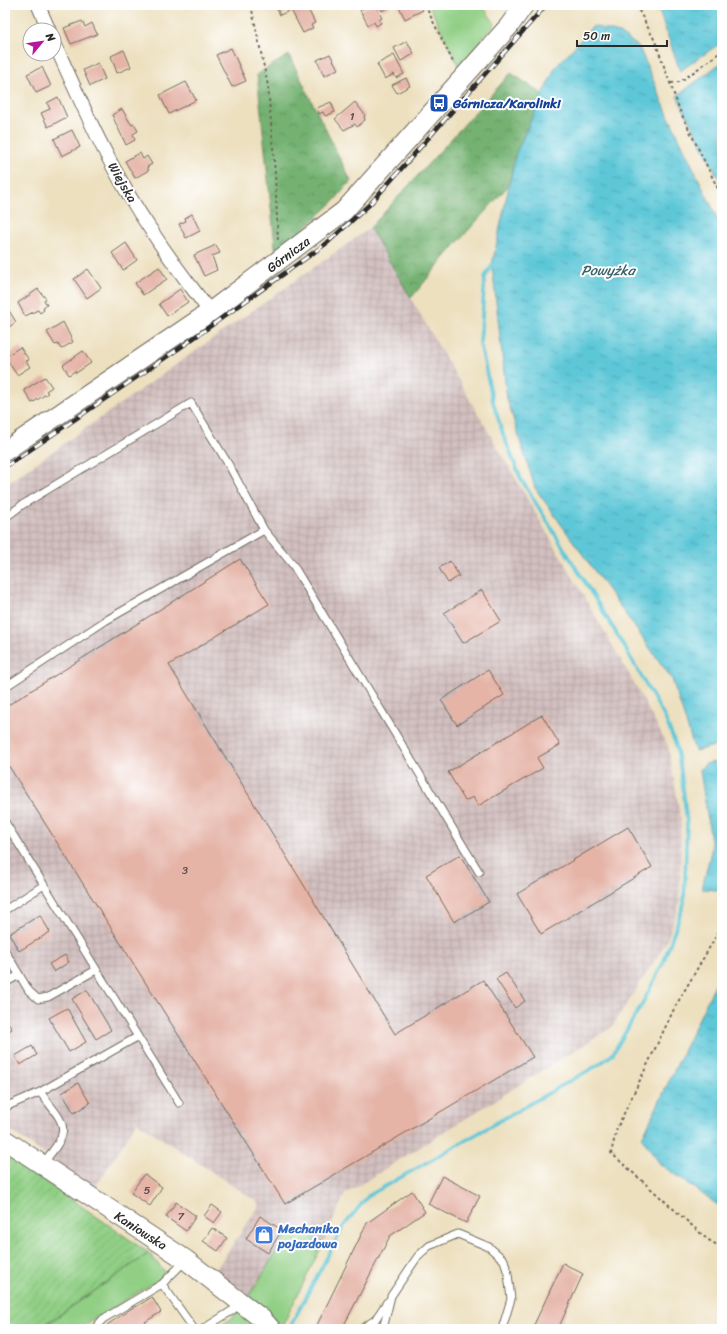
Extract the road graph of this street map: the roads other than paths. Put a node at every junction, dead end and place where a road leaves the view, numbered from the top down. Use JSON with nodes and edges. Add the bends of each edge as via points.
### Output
{"nodes":[{"id":1,"x":38,"y":5,"type":"edge"},
{"id":2,"x":524,"y":5,"type":"edge"},
{"id":3,"x":45,"y":22,"type":"edge"},
{"id":4,"x":62,"y":60,"type":"edge"},
{"id":5,"x":210,"y":312,"type":"junction"},
{"id":6,"x":5,"y":451,"type":"edge"},
{"id":7,"x":5,"y":518,"type":"edge"},
{"id":8,"x":264,"y":530,"type":"junction"},
{"id":9,"x":5,"y":687,"type":"edge"},
{"id":10,"x":5,"y":822,"type":"edge"},
{"id":11,"x":479,"y":872,"type":"dead end"},
{"id":12,"x":44,"y":885,"type":"junction"},
{"id":13,"x":5,"y":910,"type":"edge"},
{"id":14,"x":5,"y":951,"type":"edge"},
{"id":15,"x":96,"y":970,"type":"junction"},
{"id":16,"x":19,"y":975,"type":"junction"},
{"id":17,"x":5,"y":983,"type":"edge"},
{"id":18,"x":137,"y":1036,"type":"junction"},
{"id":19,"x":40,"y":1092,"type":"junction"},
{"id":20,"x":178,"y":1103,"type":"dead end"},
{"id":21,"x":5,"y":1107,"type":"edge"},
{"id":22,"x":5,"y":1140,"type":"edge"},
{"id":23,"x":42,"y":1165,"type":"junction"},
{"id":24,"x":186,"y":1260,"type":"junction"},
{"id":25,"x":162,"y":1284,"type":"junction"},
{"id":26,"x":391,"y":1296,"type":"junction"},
{"id":27,"x":240,"y":1302,"type":"junction"},
{"id":28,"x":94,"y":1329,"type":"edge"},
{"id":29,"x":194,"y":1329,"type":"edge"},
{"id":30,"x":203,"y":1329,"type":"edge"},
{"id":31,"x":271,"y":1329,"type":"edge"},
{"id":32,"x":362,"y":1329,"type":"edge"},
{"id":33,"x":383,"y":1329,"type":"edge"},
{"id":34,"x":502,"y":1329,"type":"edge"}],
"edges":[{"from":1,"to":3,"type":"street"},
{"from":2,"to":5,"type":"street","name":"Górnicza","via":[[509,26],[344,211]]},
{"from":4,"to":5,"type":"street","name":"Wiejska","via":[[111,164],[152,233]]},
{"from":5,"to":6,"type":"street","name":"Górnicza"},
{"from":7,"to":8,"type":"lane","via":[[22,504],[191,404],[230,467]]},
{"from":8,"to":9,"type":"lane","via":[[105,621]]},
{"from":8,"to":11,"type":"lane","via":[[293,565]]},
{"from":10,"to":12,"type":"lane"},
{"from":12,"to":13,"type":"lane"},
{"from":12,"to":15,"type":"lane"},
{"from":14,"to":16,"type":"lane"},
{"from":15,"to":16,"type":"lane","via":[[48,997],[38,999]]},
{"from":15,"to":18,"type":"lane"},
{"from":16,"to":17,"type":"lane"},
{"from":18,"to":19,"type":"lane"},
{"from":18,"to":20,"type":"lane"},
{"from":19,"to":21,"type":"lane"},
{"from":19,"to":23,"type":"lane","via":[[63,1122],[59,1146]]},
{"from":22,"to":23,"type":"street","name":"Kaniowska"},
{"from":23,"to":24,"type":"street","name":"Kaniowska"},
{"from":24,"to":25,"type":"lane"},
{"from":24,"to":27,"type":"street","name":"Kaniowska"},
{"from":25,"to":28,"type":"lane"},
{"from":25,"to":29,"type":"lane"},
{"from":26,"to":32,"type":"lane","via":[[375,1320]]},
{"from":26,"to":33,"type":"lane"},
{"from":26,"to":34,"type":"lane","via":[[418,1256],[429,1246],[458,1234],[489,1247],[504,1260],[511,1299]]},
{"from":27,"to":30,"type":"lane","via":[[233,1310]]},
{"from":27,"to":31,"type":"street","name":"Kaniowska"}]}
